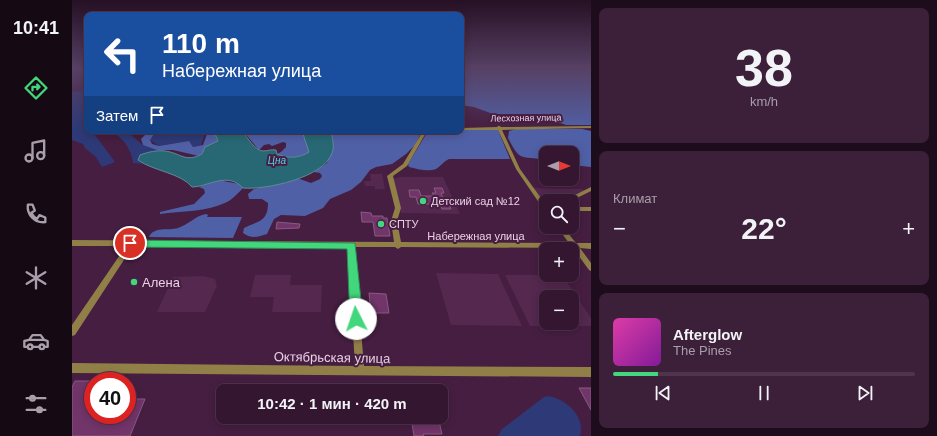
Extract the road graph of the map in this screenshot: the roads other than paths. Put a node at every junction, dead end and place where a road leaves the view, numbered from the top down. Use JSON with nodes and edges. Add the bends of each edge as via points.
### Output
{"nodes":[{"id":1,"x":499,"y":127,"type":"junction"},
{"id":2,"x":591,"y":127,"type":"edge"},
{"id":3,"x":464,"y":129,"type":"edge"},
{"id":4,"x":424,"y":134,"type":"edge"},
{"id":5,"x":591,"y":189,"type":"edge"},
{"id":6,"x":579,"y":195,"type":"edge"},
{"id":7,"x":539,"y":199,"type":"edge"},
{"id":8,"x":579,"y":209,"type":"edge"},
{"id":9,"x":591,"y":209,"type":"edge"},
{"id":10,"x":566,"y":234,"type":"edge"},
{"id":11,"x":572,"y":242,"type":"edge"},
{"id":12,"x":72,"y":243,"type":"edge"},
{"id":13,"x":130,"y":243,"type":"junction"},
{"id":14,"x":351,"y":245,"type":"junction"},
{"id":15,"x":398,"y":246,"type":"junction"},
{"id":16,"x":539,"y":246,"type":"edge"},
{"id":17,"x":579,"y":246,"type":"edge"},
{"id":18,"x":591,"y":246,"type":"edge"},
{"id":19,"x":579,"y":252,"type":"edge"},
{"id":20,"x":591,"y":268,"type":"edge"},
{"id":21,"x":72,"y":332,"type":"edge"},
{"id":22,"x":72,"y":368,"type":"edge"},
{"id":23,"x":360,"y":370,"type":"junction"},
{"id":24,"x":591,"y":372,"type":"edge"}],
"edges":[{"from":1,"to":2,"type":"street","name":"Лесхозная улица"},
{"from":1,"to":3,"type":"street","name":"Лесхозная улица"},
{"from":1,"to":7,"type":"street","via":[[515,164]]},
{"from":4,"to":15,"type":"street","via":[[405,165],[390,176],[398,208],[394,221]]},
{"from":5,"to":6,"type":"street"},
{"from":8,"to":9,"type":"street"},
{"from":10,"to":11,"type":"street"},
{"from":12,"to":13,"type":"street","name":"Набережная улица"},
{"from":13,"to":14,"type":"street","name":"Набережная улица"},
{"from":13,"to":21,"type":"street"},
{"from":14,"to":15,"type":"street","name":"Набережная улица"},
{"from":14,"to":23,"type":"street"},
{"from":15,"to":16,"type":"street","name":"Набережная улица"},
{"from":17,"to":18,"type":"street","name":"Набережная улица"},
{"from":19,"to":20,"type":"street"},
{"from":22,"to":23,"type":"street","name":"Октябрьская улица"},
{"from":23,"to":24,"type":"street","name":"Октябрьская улица"}]}
